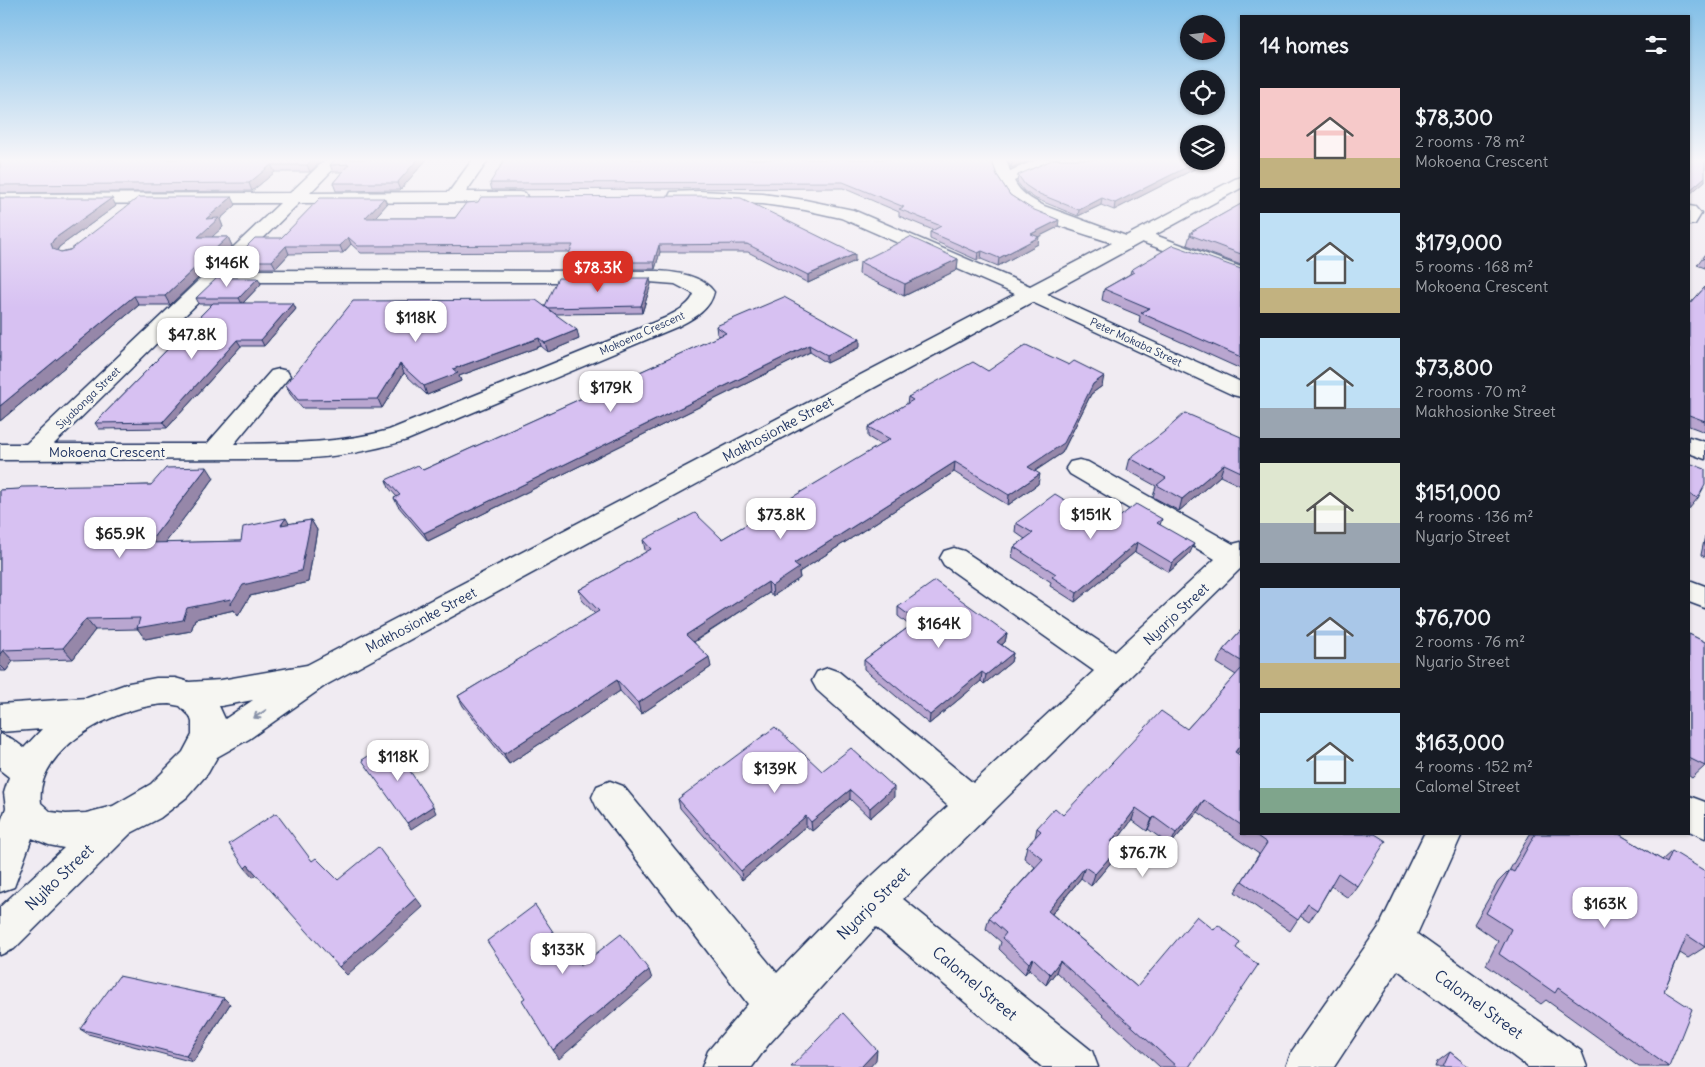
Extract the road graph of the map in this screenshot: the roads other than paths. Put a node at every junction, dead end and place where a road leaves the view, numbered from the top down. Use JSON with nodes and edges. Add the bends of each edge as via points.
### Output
{"nodes":[{"id":1,"x":126,"y":209,"type":"edge"},
{"id":2,"x":285,"y":209,"type":"edge"},
{"id":3,"x":827,"y":209,"type":"edge"},
{"id":4,"x":1040,"y":209,"type":"edge"},
{"id":5,"x":1192,"y":209,"type":"edge"},
{"id":6,"x":118,"y":215,"type":"edge"},
{"id":7,"x":1135,"y":240,"type":"junction"},
{"id":8,"x":1240,"y":273,"type":"edge"},
{"id":9,"x":214,"y":276,"type":"junction"},
{"id":10,"x":1031,"y":294,"type":"junction"},
{"id":11,"x":280,"y":376,"type":"dead end"},
{"id":12,"x":1240,"y":390,"type":"edge"},
{"id":13,"x":1690,"y":444,"type":"edge"},
{"id":14,"x":1705,"y":450,"type":"edge"},
{"id":15,"x":0,"y":452,"type":"edge"},
{"id":16,"x":32,"y":452,"type":"junction"},
{"id":17,"x":213,"y":452,"type":"junction"},
{"id":18,"x":1079,"y":468,"type":"dead end"},
{"id":19,"x":1238,"y":555,"type":"edge"},
{"id":20,"x":954,"y":558,"type":"dead end"},
{"id":21,"x":1690,"y":590,"type":"edge"},
{"id":22,"x":1705,"y":598,"type":"edge"},
{"id":23,"x":1117,"y":670,"type":"junction"},
{"id":24,"x":315,"y":676,"type":"junction"},
{"id":25,"x":828,"y":681,"type":"dead end"},
{"id":26,"x":188,"y":695,"type":"junction"},
{"id":27,"x":90,"y":712,"type":"junction"},
{"id":28,"x":0,"y":718,"type":"edge"},
{"id":29,"x":206,"y":746,"type":"junction"},
{"id":30,"x":0,"y":749,"type":"edge"},
{"id":31,"x":28,"y":772,"type":"junction"},
{"id":32,"x":610,"y":797,"type":"dead end"},
{"id":33,"x":973,"y":805,"type":"junction"},
{"id":34,"x":24,"y":809,"type":"junction"},
{"id":35,"x":1690,"y":813,"type":"edge"},
{"id":36,"x":118,"y":821,"type":"junction"},
{"id":37,"x":1705,"y":821,"type":"edge"},
{"id":38,"x":1443,"y":835,"type":"edge"},
{"id":39,"x":0,"y":874,"type":"edge"},
{"id":40,"x":874,"y":900,"type":"junction"},
{"id":41,"x":0,"y":935,"type":"edge"},
{"id":42,"x":1393,"y":941,"type":"junction"},
{"id":43,"x":776,"y":1005,"type":"junction"},
{"id":44,"x":724,"y":1067,"type":"edge"},
{"id":45,"x":1076,"y":1067,"type":"edge"},
{"id":46,"x":1308,"y":1067,"type":"edge"},
{"id":47,"x":1565,"y":1067,"type":"edge"}],
"edges":[{"from":1,"to":6,"type":"street"},
{"from":2,"to":9,"type":"street","name":"Siyabonga Street"},
{"from":3,"to":10,"type":"street","name":"Peter Mokaba Street","via":[[874,225]]},
{"from":4,"to":7,"type":"street"},
{"from":5,"to":7,"type":"street","name":"Makhosionke Street"},
{"from":7,"to":8,"type":"street"},
{"from":7,"to":10,"type":"street","name":"Makhosionke Street"},
{"from":9,"to":16,"type":"street","name":"Siyabonga Street"},
{"from":9,"to":17,"type":"street","name":"Mokoena Crescent","via":[[649,276],[683,279],[704,292],[704,298],[672,322],[398,435],[335,449]]},
{"from":10,"to":12,"type":"street","name":"Peter Mokaba Street"},
{"from":10,"to":24,"type":"street","name":"Makhosionke Street"},
{"from":11,"to":17,"type":"street"},
{"from":13,"to":14,"type":"street"},
{"from":15,"to":16,"type":"street","name":"Mokoena Crescent"},
{"from":16,"to":17,"type":"street","name":"Mokoena Crescent"},
{"from":18,"to":19,"type":"street","name":"Nyarjo Street"},
{"from":19,"to":23,"type":"street","name":"Nyarjo Street"},
{"from":20,"to":23,"type":"street"},
{"from":21,"to":22,"type":"street"},
{"from":23,"to":33,"type":"street","name":"Nyarjo Street"},
{"from":24,"to":26,"type":"street","name":"Makhosionke Street","via":[[221,693]]},
{"from":24,"to":29,"type":"street","name":"Makhosionke Street","one_way":true,"via":[[270,708]]},
{"from":25,"to":33,"type":"street"},
{"from":26,"to":27,"type":"street","name":"Makhosionke Street","via":[[154,691],[133,695]]},
{"from":26,"to":29,"type":"street","via":[[208,714],[210,729]]},
{"from":27,"to":28,"type":"street"},
{"from":27,"to":31,"type":"street","via":[[53,739]]},
{"from":29,"to":36,"type":"street","via":[[182,780],[163,796]]},
{"from":30,"to":31,"type":"street"},
{"from":31,"to":34,"type":"street","via":[[22,792]]},
{"from":32,"to":43,"type":"street"},
{"from":33,"to":40,"type":"street","name":"Nyarjo Street"},
{"from":34,"to":36,"type":"street","via":[[32,821],[47,829],[76,831]]},
{"from":34,"to":39,"type":"street"},
{"from":35,"to":37,"type":"street"},
{"from":36,"to":41,"type":"street","name":"Nyiko Street"},
{"from":38,"to":42,"type":"street"},
{"from":40,"to":43,"type":"street","name":"Nyarjo Street"},
{"from":40,"to":45,"type":"street","name":"Calomel Street"},
{"from":42,"to":46,"type":"street"},
{"from":42,"to":47,"type":"street","name":"Calomel Street"},
{"from":43,"to":44,"type":"street","name":"Nyarjo Street"}]}
